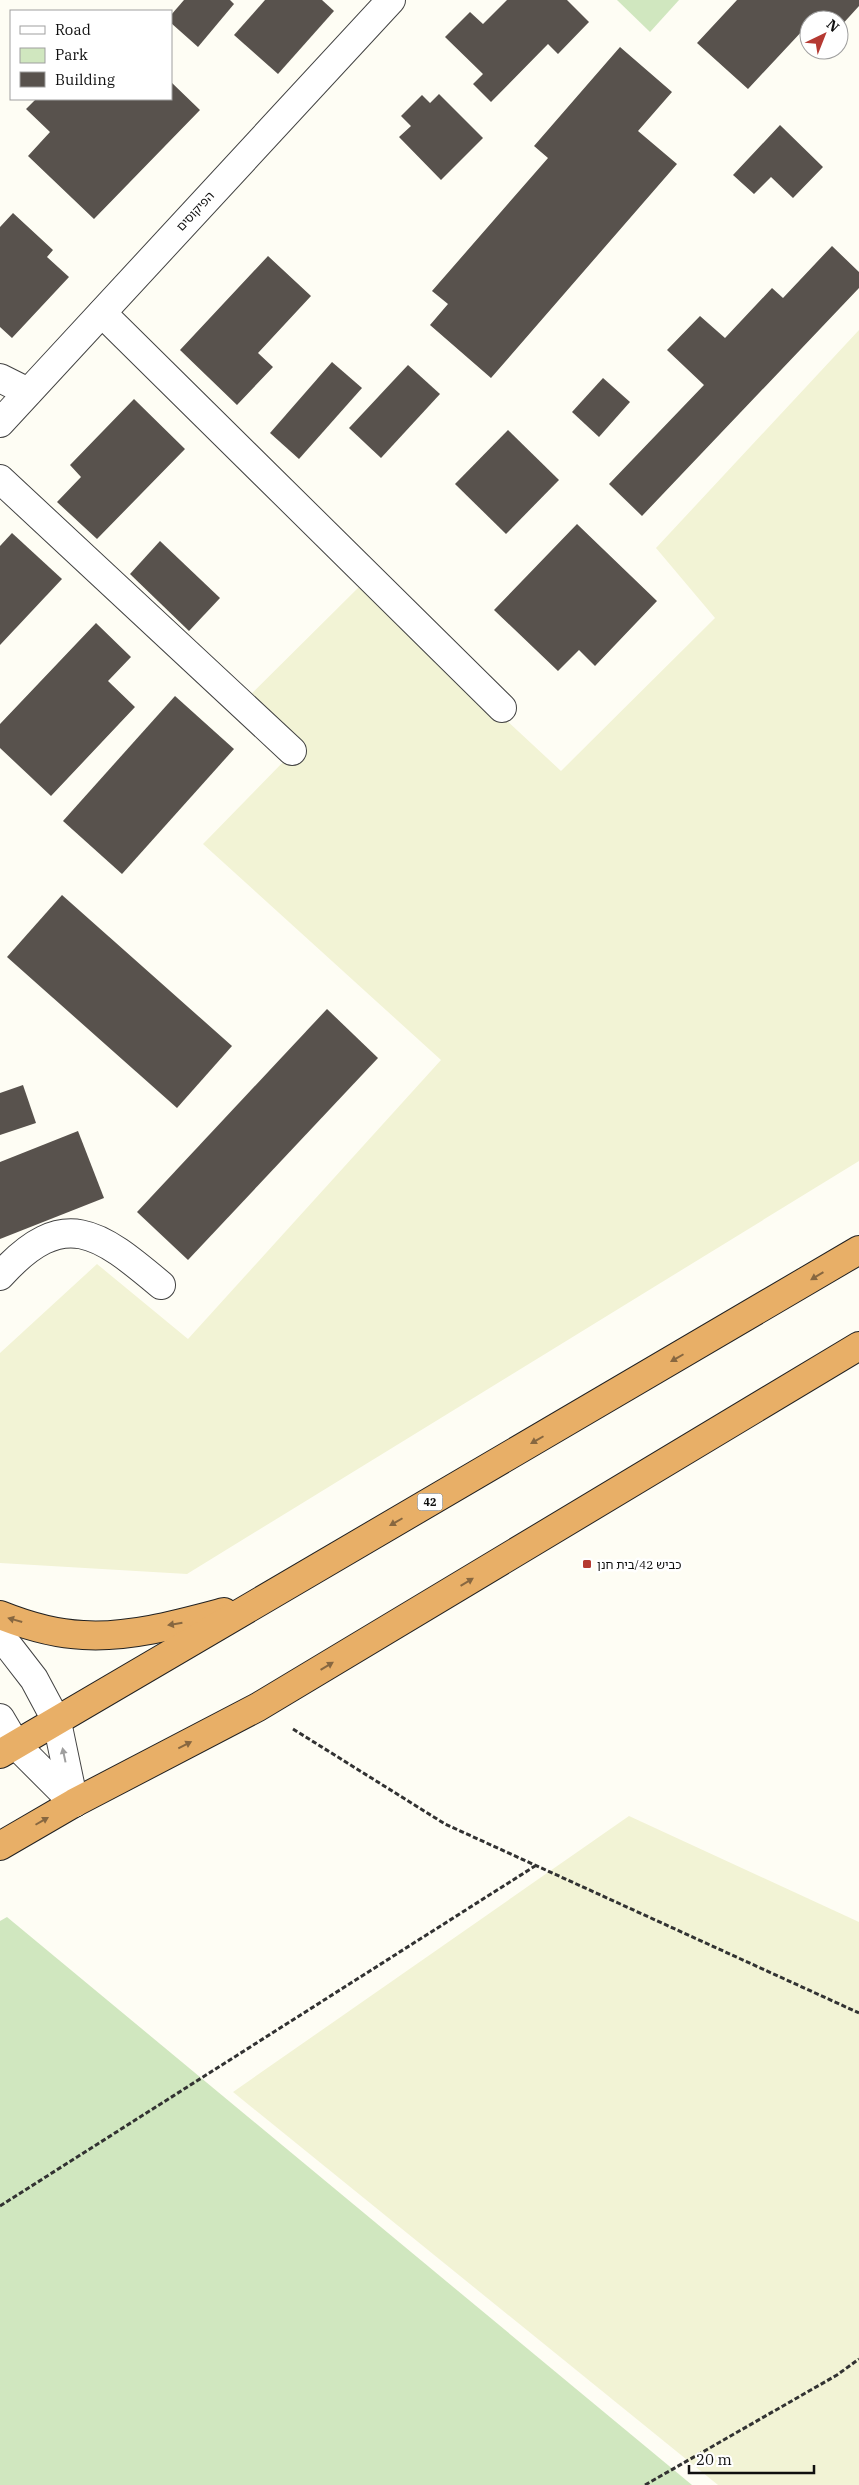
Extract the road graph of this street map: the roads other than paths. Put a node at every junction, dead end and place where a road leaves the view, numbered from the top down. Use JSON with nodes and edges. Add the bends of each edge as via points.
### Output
{"nodes":[{"id":1,"x":391,"y":0,"type":"edge"},
{"id":2,"x":102,"y":312,"type":"junction"},
{"id":3,"x":0,"y":378,"type":"edge"},
{"id":4,"x":28,"y":392,"type":"junction"},
{"id":5,"x":0,"y":423,"type":"edge"},
{"id":6,"x":0,"y":479,"type":"edge"},
{"id":7,"x":502,"y":708,"type":"dead end"},
{"id":8,"x":292,"y":751,"type":"dead end"},
{"id":9,"x":859,"y":1250,"type":"edge"},
{"id":10,"x":0,"y":1276,"type":"edge"},
{"id":11,"x":161,"y":1285,"type":"dead end"},
{"id":12,"x":859,"y":1346,"type":"edge"},
{"id":13,"x":256,"y":1603,"type":"junction"},
{"id":14,"x":0,"y":1615,"type":"edge"},
{"id":15,"x":0,"y":1635,"type":"edge"},
{"id":16,"x":0,"y":1718,"type":"edge"},
{"id":17,"x":56,"y":1722,"type":"junction"},
{"id":18,"x":8,"y":1750,"type":"edge"},
{"id":19,"x":74,"y":1803,"type":"junction"},
{"id":20,"x":0,"y":1846,"type":"edge"}],
"edges":[{"from":1,"to":2,"type":"street","name":"הפיקוסים"},
{"from":2,"to":4,"type":"street","name":"הפיקוסים"},
{"from":2,"to":7,"type":"street"},
{"from":3,"to":4,"type":"street"},
{"from":4,"to":5,"type":"street","name":"הפיקוסים"},
{"from":6,"to":8,"type":"street"},
{"from":9,"to":13,"type":"highway","number":"42","one_way":true},
{"from":10,"to":11,"type":"street","via":[[42,1238],[68,1231],[98,1239]]},
{"from":19,"to":12,"type":"highway","one_way":true,"via":[[258,1707]]},
{"from":13,"to":14,"type":"highway","one_way":true,"via":[[186,1622],[121,1633],[82,1635],[46,1629]]},
{"from":13,"to":17,"type":"highway","number":"42"},
{"from":15,"to":17,"type":"street","via":[[34,1679]]},
{"from":16,"to":18,"type":"street"},
{"from":17,"to":18,"type":"highway","number":"42"},
{"from":19,"to":17,"type":"street","one_way":true},
{"from":18,"to":19,"type":"street"},
{"from":20,"to":19,"type":"highway","one_way":true}]}
